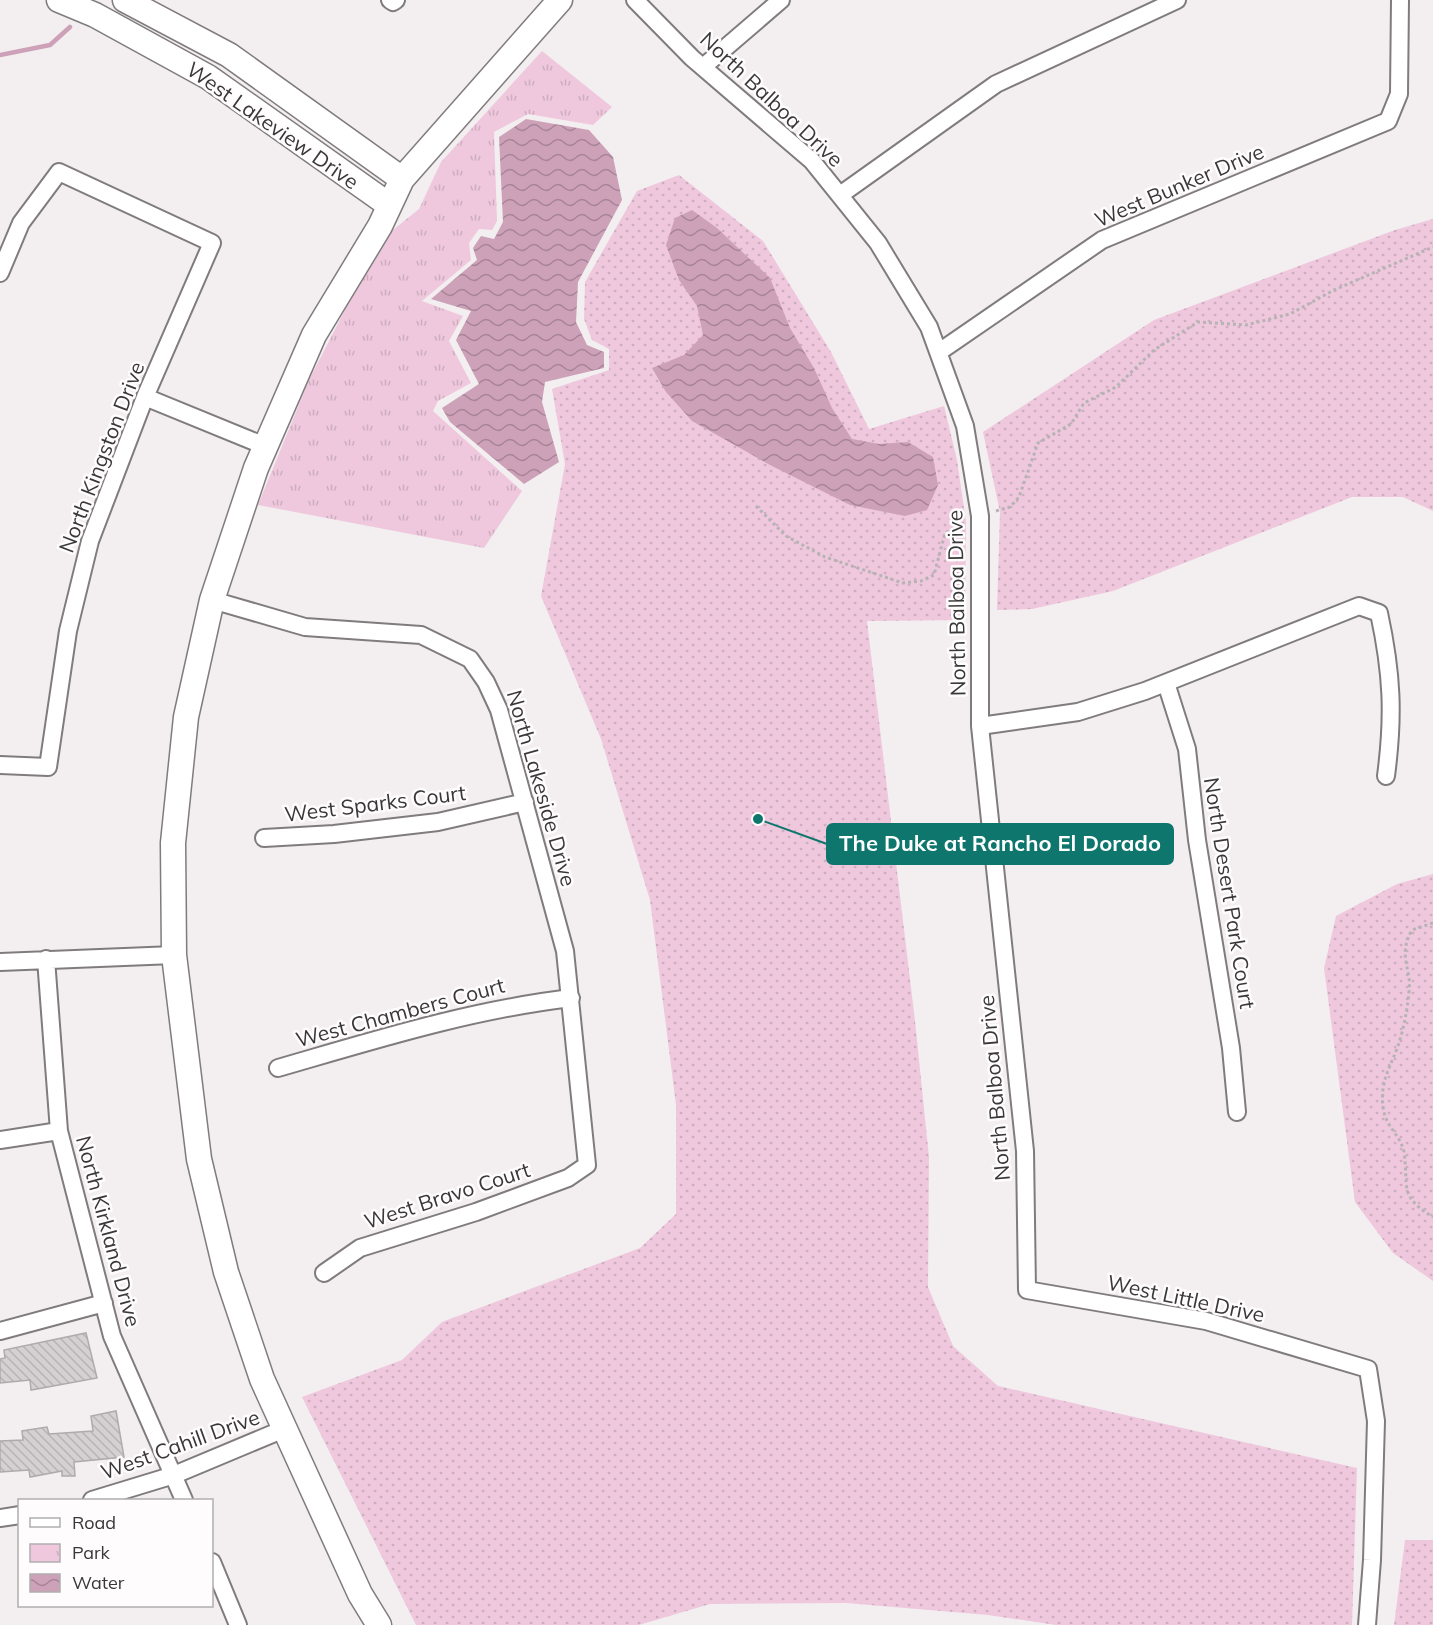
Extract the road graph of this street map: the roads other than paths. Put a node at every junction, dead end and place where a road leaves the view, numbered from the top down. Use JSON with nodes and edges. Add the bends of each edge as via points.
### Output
{"nodes":[{"id":1,"x":59,"y":0,"type":"edge"},
{"id":2,"x":125,"y":0,"type":"edge"},
{"id":3,"x":560,"y":0,"type":"edge"},
{"id":4,"x":635,"y":0,"type":"edge"},
{"id":5,"x":781,"y":0,"type":"edge"},
{"id":6,"x":1177,"y":0,"type":"edge"},
{"id":7,"x":1400,"y":0,"type":"edge"},
{"id":8,"x":703,"y":67,"type":"junction"},
{"id":9,"x":402,"y":179,"type":"junction"},
{"id":10,"x":840,"y":195,"type":"junction"},
{"id":11,"x":389,"y":205,"type":"junction"},
{"id":12,"x":0,"y":273,"type":"edge"},
{"id":13,"x":939,"y":352,"type":"junction"},
{"id":14,"x":146,"y":397,"type":"junction"},
{"id":15,"x":265,"y":446,"type":"junction"},
{"id":16,"x":212,"y":600,"type":"junction"},
{"id":17,"x":1166,"y":683,"type":"junction"},
{"id":18,"x":980,"y":726,"type":"junction"},
{"id":19,"x":0,"y":765,"type":"edge"},
{"id":20,"x":1386,"y":776,"type":"dead end"},
{"id":21,"x":525,"y":802,"type":"junction"},
{"id":22,"x":264,"y":838,"type":"dead end"},
{"id":23,"x":174,"y":956,"type":"junction"},
{"id":24,"x":46,"y":959,"type":"junction"},
{"id":25,"x":0,"y":962,"type":"edge"},
{"id":26,"x":571,"y":998,"type":"junction"},
{"id":27,"x":278,"y":1068,"type":"dead end"},
{"id":28,"x":1237,"y":1112,"type":"dead end"},
{"id":29,"x":59,"y":1131,"type":"junction"},
{"id":30,"x":0,"y":1140,"type":"edge"},
{"id":31,"x":587,"y":1165,"type":"joint"},
{"id":32,"x":324,"y":1273,"type":"dead end"},
{"id":33,"x":1027,"y":1290,"type":"joint"},
{"id":34,"x":104,"y":1303,"type":"junction"},
{"id":35,"x":0,"y":1331,"type":"edge"},
{"id":36,"x":284,"y":1429,"type":"junction"},
{"id":37,"x":174,"y":1475,"type":"junction"},
{"id":38,"x":95,"y":1499,"type":"edge"},
{"id":39,"x":184,"y":1499,"type":"edge"},
{"id":40,"x":18,"y":1515,"type":"edge"},
{"id":41,"x":0,"y":1518,"type":"edge"},
{"id":42,"x":213,"y":1564,"type":"edge"},
{"id":43,"x":238,"y":1625,"type":"edge"},
{"id":44,"x":379,"y":1625,"type":"edge"},
{"id":45,"x":1367,"y":1625,"type":"edge"}],
"edges":[{"from":1,"to":11,"type":"street","name":"West Lakeview Drive","via":[[95,15],[208,77]]},
{"from":2,"to":9,"type":"street","name":"West Lakeview Drive","via":[[230,55]]},
{"from":3,"to":9,"type":"street"},
{"from":4,"to":8,"type":"street","name":"North Balboa Drive"},
{"from":5,"to":8,"type":"street"},
{"from":6,"to":10,"type":"street","via":[[996,84]]},
{"from":7,"to":13,"type":"street","name":"West Bunker Drive","via":[[1399,94],[1388,121],[1102,240]]},
{"from":8,"to":10,"type":"street","name":"North Balboa Drive","via":[[812,161]]},
{"from":9,"to":11,"type":"street"},
{"from":10,"to":13,"type":"street","name":"North Balboa Drive","via":[[879,243],[929,327]]},
{"from":11,"to":15,"type":"street","via":[[314,335]]},
{"from":12,"to":14,"type":"street","name":"North Kingston Drive","via":[[21,223],[59,172],[212,243]]},
{"from":13,"to":18,"type":"street","name":"North Balboa Drive","via":[[965,426],[980,516]]},
{"from":14,"to":15,"type":"street"},
{"from":14,"to":19,"type":"street","name":"North Kingston Drive","via":[[90,541],[68,631],[48,767]]},
{"from":15,"to":16,"type":"street"},
{"from":16,"to":21,"type":"street","name":"North Lakeside Drive","via":[[305,627],[421,635],[470,659],[499,710]]},
{"from":16,"to":23,"type":"street","via":[[186,717],[178,783],[173,843]]},
{"from":17,"to":18,"type":"street","via":[[1078,712]]},
{"from":17,"to":20,"type":"street","via":[[1359,606],[1379,613],[1390,666],[1391,732]]},
{"from":17,"to":28,"type":"street","name":"North Desert Park Court","via":[[1187,748]]},
{"from":18,"to":33,"type":"street","name":"North Balboa Drive","via":[[1025,1151]]},
{"from":21,"to":22,"type":"street","name":"West Sparks Court","via":[[438,822]]},
{"from":21,"to":26,"type":"street","name":"North Lakeside Drive","via":[[565,951]]},
{"from":23,"to":24,"type":"street"},
{"from":23,"to":36,"type":"street","via":[[199,1160],[226,1272],[262,1379]]},
{"from":24,"to":25,"type":"street"},
{"from":24,"to":29,"type":"street","name":"North Kirkland Drive"},
{"from":26,"to":27,"type":"street","name":"West Chambers Court","via":[[509,1005],[440,1021]]},
{"from":26,"to":31,"type":"street","name":"North Lakeside Drive"},
{"from":29,"to":30,"type":"street"},
{"from":29,"to":34,"type":"street","name":"North Kirkland Drive"},
{"from":31,"to":32,"type":"street","name":"West Bravo Court","via":[[568,1178],[476,1212],[360,1248]]},
{"from":33,"to":45,"type":"street","name":"West Little Drive","via":[[1206,1321],[1368,1369],[1376,1421]]},
{"from":34,"to":35,"type":"street"},
{"from":34,"to":37,"type":"street","name":"North Kirkland Drive","via":[[112,1336]]},
{"from":36,"to":37,"type":"street","name":"West Cahill Drive"},
{"from":36,"to":44,"type":"street","via":[[360,1594]]},
{"from":37,"to":38,"type":"street","name":"West Cahill Drive"},
{"from":37,"to":39,"type":"street","name":"North Kirkland Drive"},
{"from":40,"to":41,"type":"street"},
{"from":42,"to":43,"type":"street"}]}
